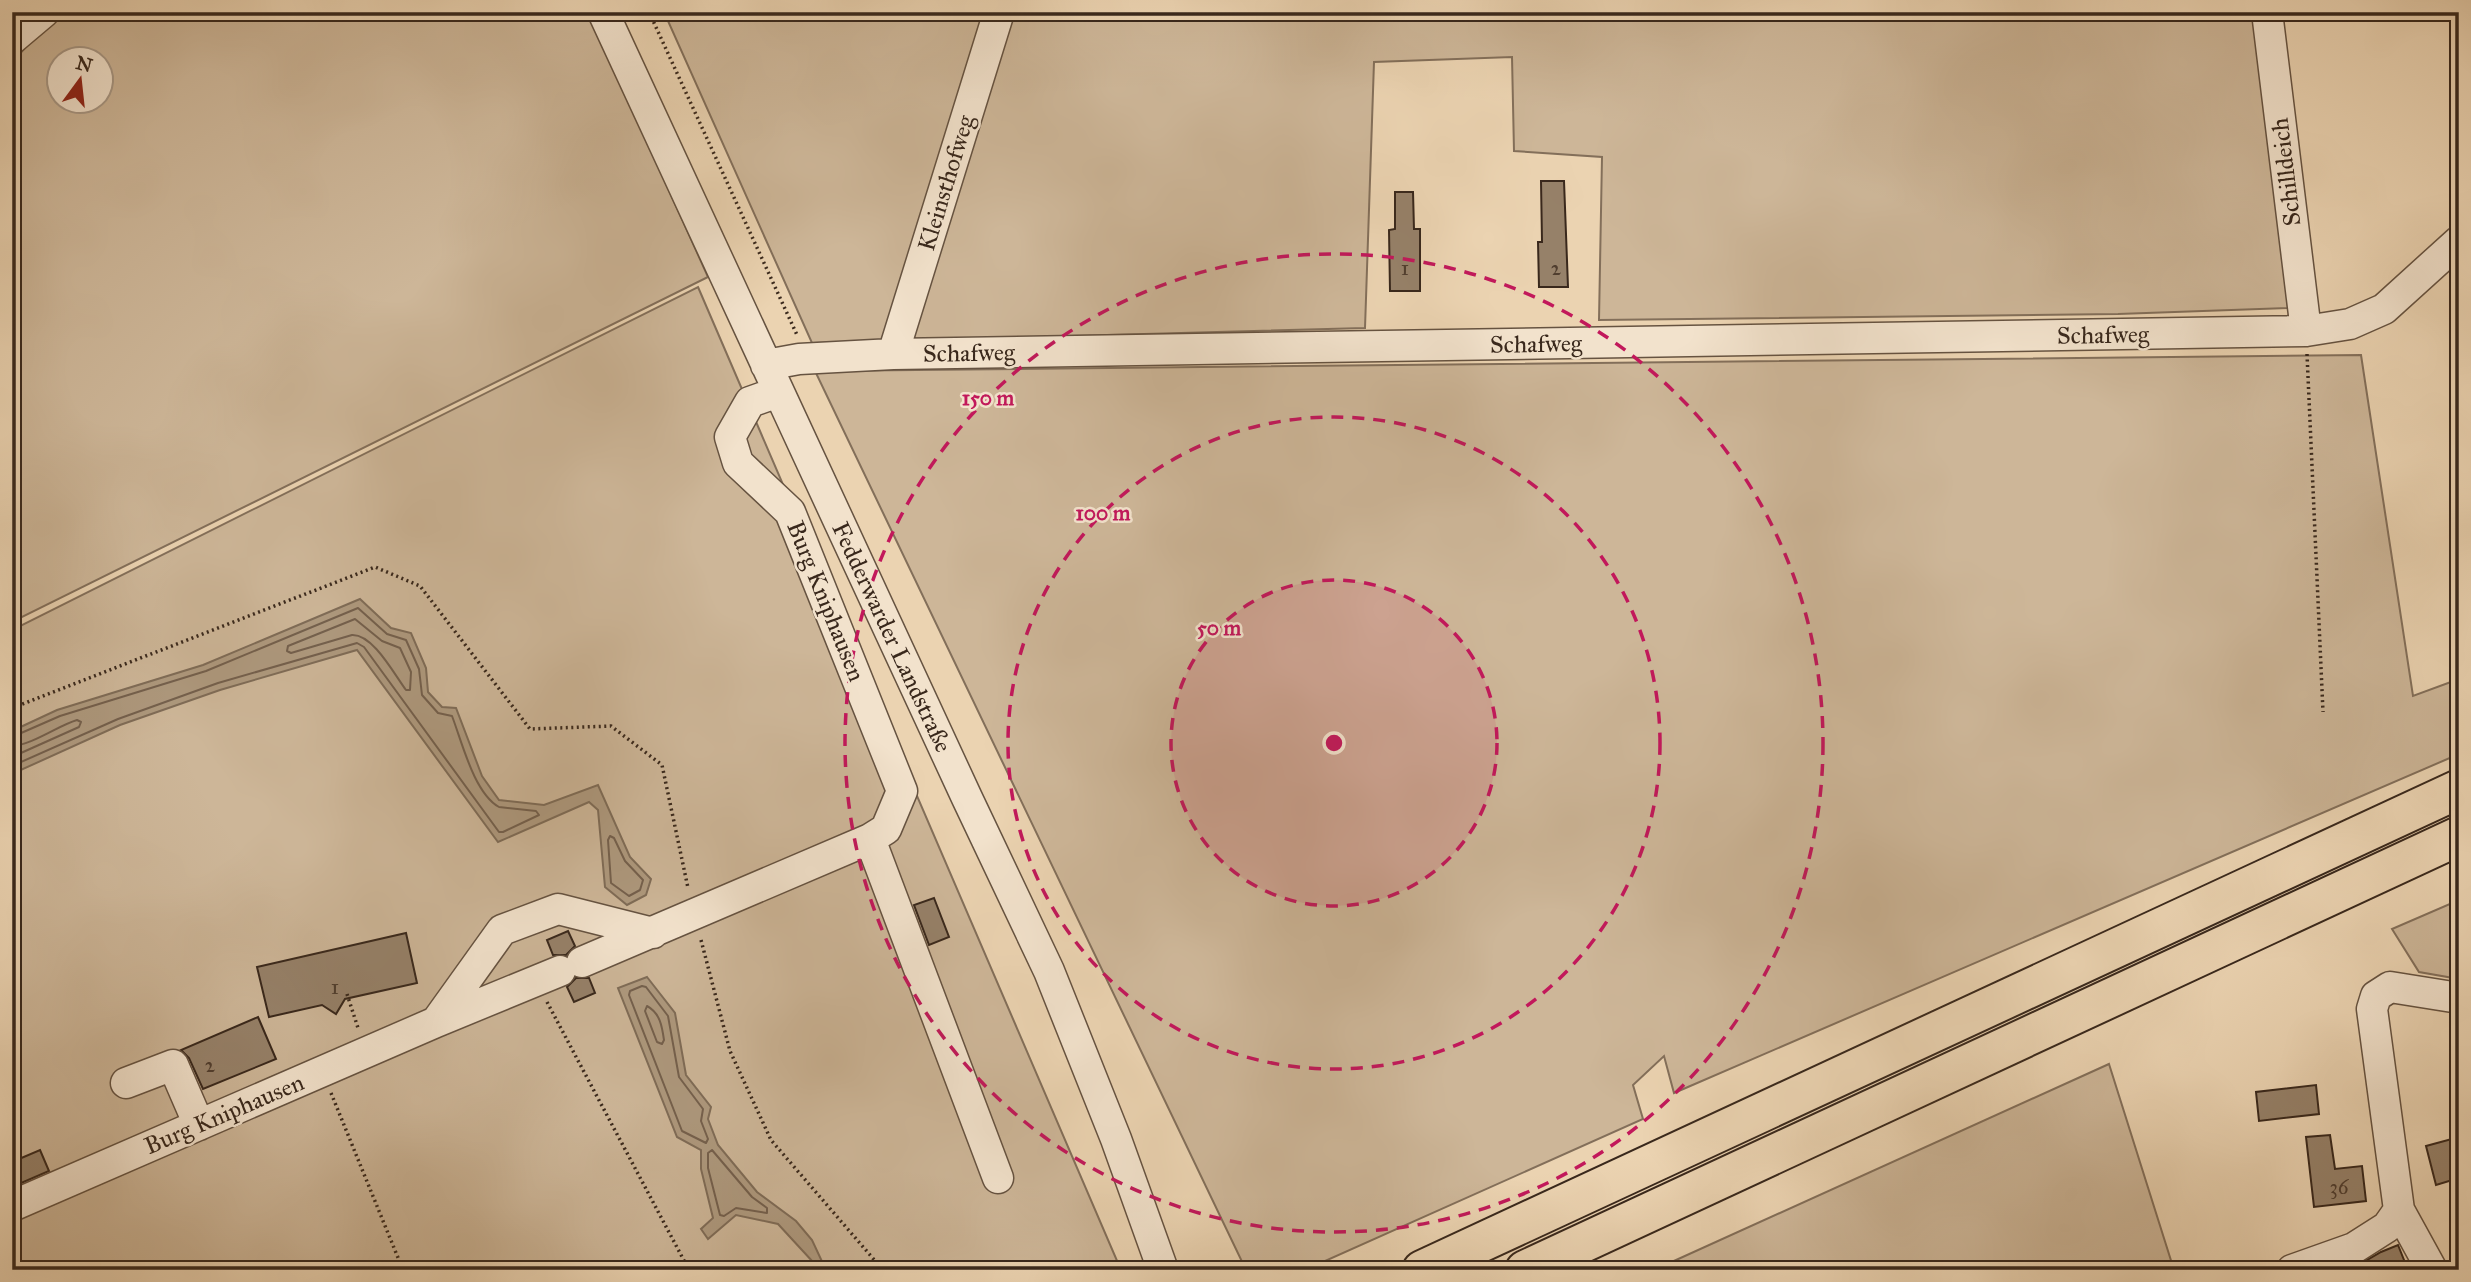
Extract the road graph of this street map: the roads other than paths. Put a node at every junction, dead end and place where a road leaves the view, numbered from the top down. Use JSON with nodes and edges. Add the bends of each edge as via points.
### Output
{"nodes":[{"id":1,"x":44,"y":12,"type":"edge"},
{"id":2,"x":603,"y":12,"type":"edge"},
{"id":3,"x":999,"y":12,"type":"edge"},
{"id":4,"x":2267,"y":12,"type":"edge"},
{"id":5,"x":12,"y":39,"type":"edge"},
{"id":6,"x":2459,"y":241,"type":"edge"},
{"id":7,"x":2306,"y":331,"type":"junction"},
{"id":8,"x":893,"y":354,"type":"junction"},
{"id":9,"x":766,"y":365,"type":"junction"},
{"id":10,"x":778,"y":392,"type":"junction"},
{"id":11,"x":2459,"y":789,"type":"edge"},
{"id":12,"x":2459,"y":836,"type":"edge"},
{"id":13,"x":870,"y":839,"type":"junction"},
{"id":14,"x":653,"y":933,"type":"junction"},
{"id":15,"x":2459,"y":998,"type":"edge"},
{"id":16,"x":436,"y":1021,"type":"junction"},
{"id":17,"x":126,"y":1083,"type":"dead end"},
{"id":18,"x":199,"y":1125,"type":"junction"},
{"id":19,"x":998,"y":1178,"type":"dead end"},
{"id":20,"x":12,"y":1206,"type":"edge"},
{"id":21,"x":2399,"y":1210,"type":"junction"},
{"id":22,"x":1163,"y":1270,"type":"edge"},
{"id":23,"x":1422,"y":1270,"type":"edge"},
{"id":24,"x":1525,"y":1270,"type":"edge"},
{"id":25,"x":2292,"y":1270,"type":"edge"},
{"id":26,"x":2432,"y":1270,"type":"edge"}],
"edges":[{"from":1,"to":5,"type":"street"},
{"from":2,"to":9,"type":"street","name":"Fedderwarder Landstraße"},
{"from":3,"to":8,"type":"street","name":"Kleinsthofweg"},
{"from":4,"to":7,"type":"street","name":"Schilldeich"},
{"from":6,"to":7,"type":"street","name":"Schafweg","via":[[2384,309],[2350,324]]},
{"from":7,"to":8,"type":"street","name":"Schafweg"},
{"from":8,"to":9,"type":"street","name":"Schafweg"},
{"from":9,"to":10,"type":"street","name":"Fedderwarder Landstraße"},
{"from":10,"to":13,"type":"street","name":"Burg Kniphausen","via":[[750,402],[730,437],[738,463],[790,512],[902,791],[886,829]]},
{"from":10,"to":22,"type":"street","name":"Fedderwarder Landstraße","via":[[1049,971]]},
{"from":11,"to":23,"type":"highway"},
{"from":12,"to":24,"type":"highway"},
{"from":13,"to":14,"type":"street","name":"Burg Kniphausen"},
{"from":13,"to":19,"type":"street"},
{"from":14,"to":16,"type":"street","name":"Burg Kniphausen"},
{"from":14,"to":16,"type":"street","name":"Burg Kniphausen","via":[[558,909],[502,930]]},
{"from":15,"to":21,"type":"street","via":[[2390,987],[2376,996],[2372,1009]]},
{"from":16,"to":18,"type":"street","name":"Burg Kniphausen"},
{"from":17,"to":18,"type":"street","via":[[173,1065]]},
{"from":18,"to":20,"type":"street","name":"Burg Kniphausen"},
{"from":21,"to":25,"type":"street","via":[[2388,1227],[2354,1248]]},
{"from":21,"to":26,"type":"street"}]}
